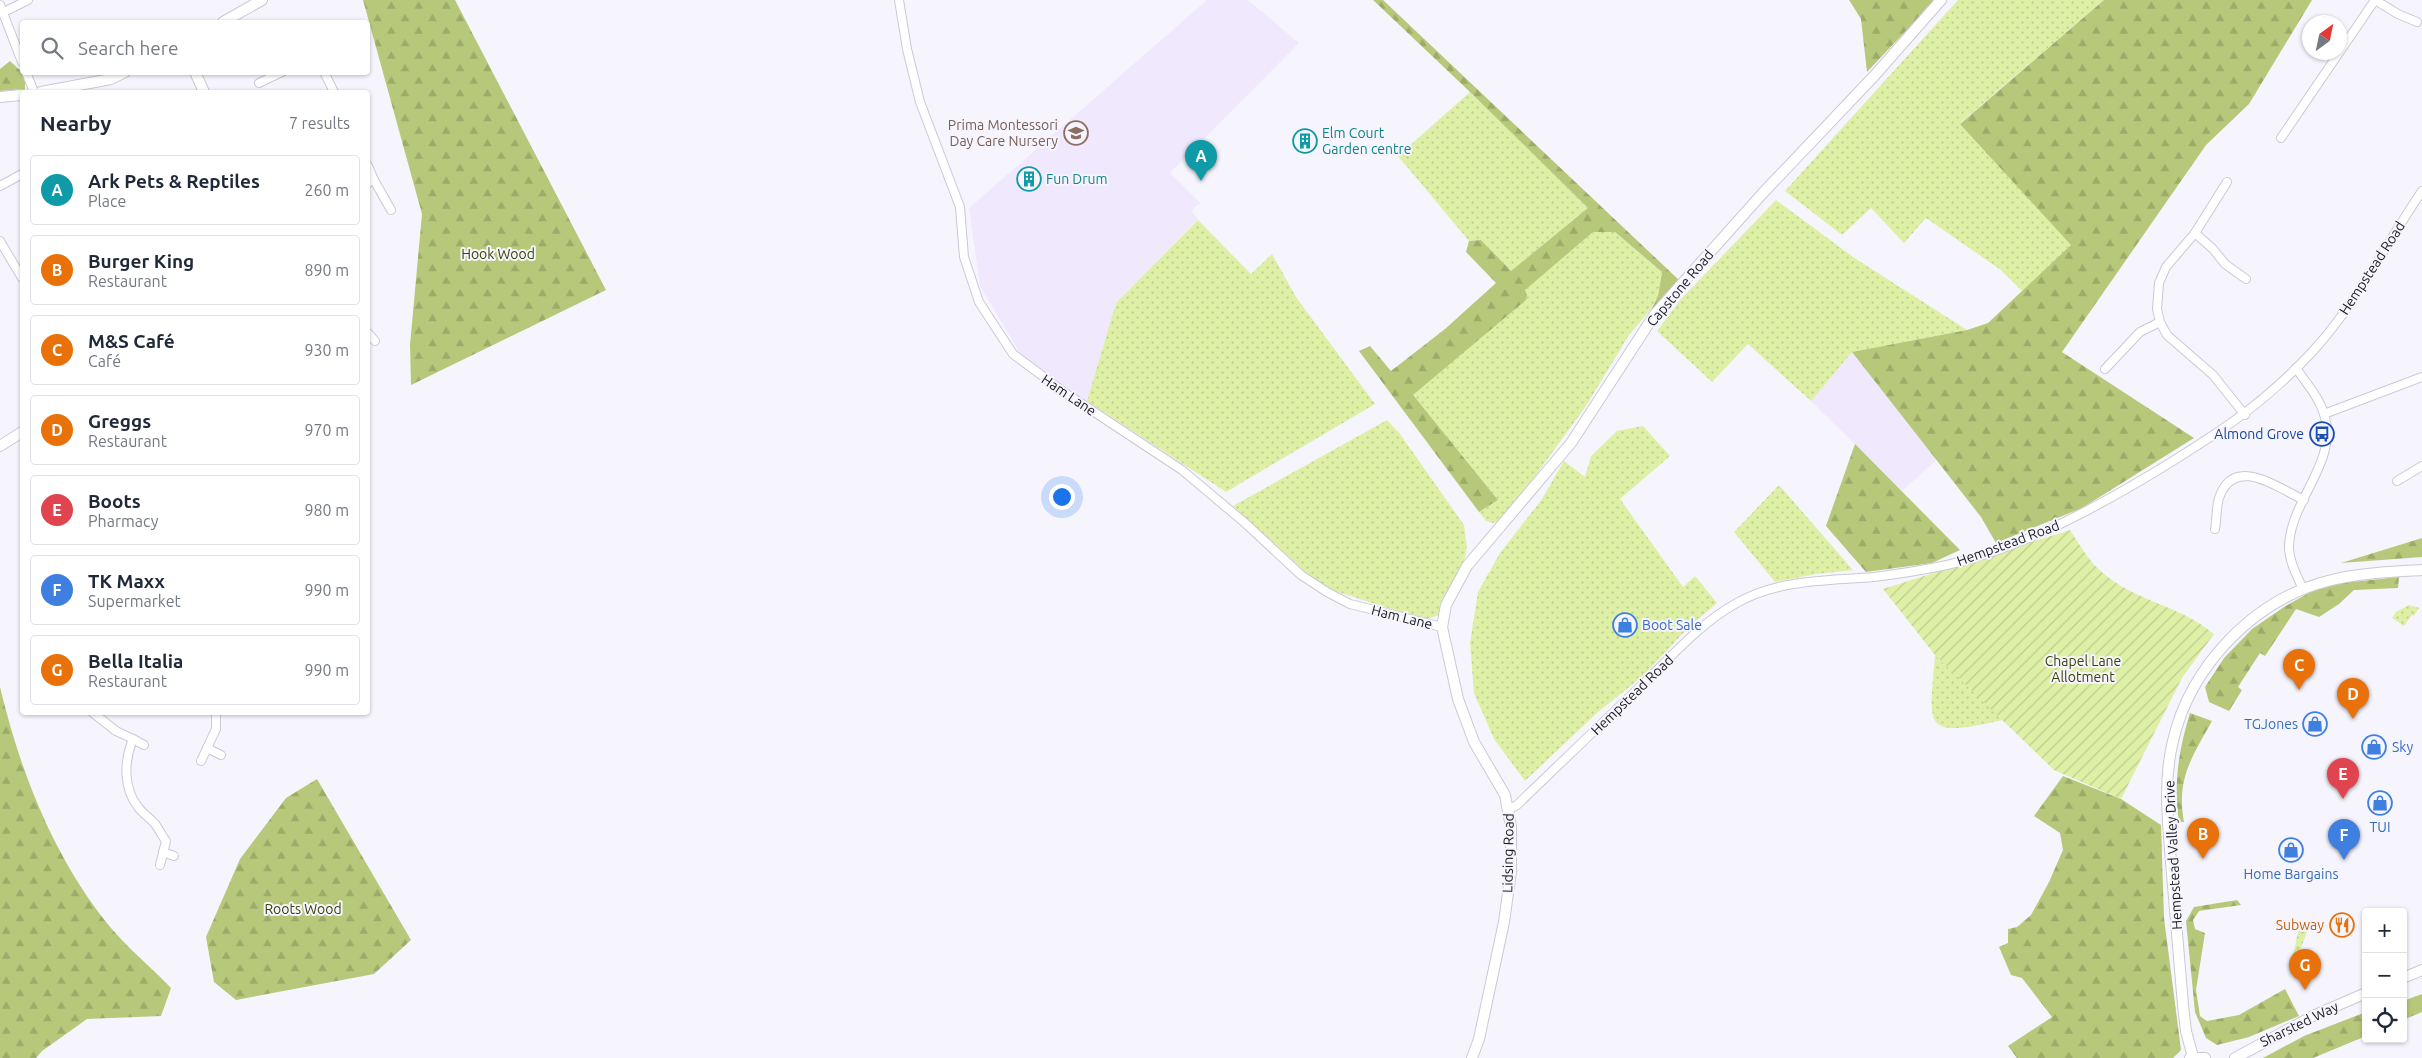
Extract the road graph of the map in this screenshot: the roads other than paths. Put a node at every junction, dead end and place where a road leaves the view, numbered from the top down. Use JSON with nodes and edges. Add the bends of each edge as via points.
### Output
{"nodes":[{"id":1,"x":28,"y":0,"type":"edge"},
{"id":2,"x":262,"y":0,"type":"edge"},
{"id":3,"x":899,"y":0,"type":"edge"},
{"id":4,"x":1941,"y":0,"type":"edge"},
{"id":5,"x":2375,"y":0,"type":"edge"},
{"id":6,"x":2,"y":9,"type":"edge"},
{"id":7,"x":227,"y":20,"type":"edge"},
{"id":8,"x":2418,"y":22,"type":"dead end"},
{"id":9,"x":20,"y":57,"type":"edge"},
{"id":10,"x":27,"y":75,"type":"edge"},
{"id":11,"x":119,"y":75,"type":"edge"},
{"id":12,"x":196,"y":75,"type":"edge"},
{"id":13,"x":276,"y":75,"type":"edge"},
{"id":14,"x":326,"y":75,"type":"edge"},
{"id":15,"x":259,"y":83,"type":"dead end"},
{"id":16,"x":33,"y":90,"type":"edge"},
{"id":17,"x":52,"y":90,"type":"edge"},
{"id":18,"x":203,"y":90,"type":"edge"},
{"id":19,"x":333,"y":90,"type":"edge"},
{"id":20,"x":20,"y":95,"type":"edge"},
{"id":21,"x":0,"y":97,"type":"edge"},
{"id":22,"x":2281,"y":138,"type":"dead end"},
{"id":23,"x":20,"y":175,"type":"edge"},
{"id":24,"x":371,"y":182,"type":"edge"},
{"id":25,"x":2227,"y":182,"type":"dead end"},
{"id":26,"x":0,"y":186,"type":"edge"},
{"id":27,"x":2422,"y":191,"type":"edge"},
{"id":28,"x":391,"y":210,"type":"dead end"},
{"id":29,"x":2195,"y":233,"type":"junction"},
{"id":30,"x":0,"y":241,"type":"edge"},
{"id":31,"x":20,"y":275,"type":"edge"},
{"id":32,"x":2246,"y":280,"type":"dead end"},
{"id":33,"x":2160,"y":322,"type":"junction"},
{"id":34,"x":370,"y":335,"type":"edge"},
{"id":35,"x":375,"y":341,"type":"dead end"},
{"id":36,"x":2296,"y":368,"type":"junction"},
{"id":37,"x":2105,"y":369,"type":"dead end"},
{"id":38,"x":2422,"y":377,"type":"edge"},
{"id":39,"x":2324,"y":414,"type":"junction"},
{"id":40,"x":2245,"y":415,"type":"junction"},
{"id":41,"x":20,"y":433,"type":"edge"},
{"id":42,"x":1,"y":442,"type":"edge"},
{"id":43,"x":2422,"y":466,"type":"edge"},
{"id":44,"x":2397,"y":480,"type":"dead end"},
{"id":45,"x":2304,"y":500,"type":"junction"},
{"id":46,"x":2215,"y":529,"type":"dead end"},
{"id":47,"x":2422,"y":570,"type":"edge"},
{"id":48,"x":2303,"y":589,"type":"junction"},
{"id":49,"x":1442,"y":627,"type":"junction"},
{"id":50,"x":96,"y":715,"type":"edge"},
{"id":51,"x":216,"y":715,"type":"edge"},
{"id":52,"x":133,"y":739,"type":"junction"},
{"id":53,"x":144,"y":745,"type":"dead end"},
{"id":54,"x":207,"y":748,"type":"junction"},
{"id":55,"x":221,"y":755,"type":"dead end"},
{"id":56,"x":201,"y":761,"type":"dead end"},
{"id":57,"x":1510,"y":809,"type":"junction"},
{"id":58,"x":163,"y":852,"type":"junction"},
{"id":59,"x":174,"y":856,"type":"dead end"},
{"id":60,"x":160,"y":865,"type":"dead end"},
{"id":61,"x":2422,"y":970,"type":"edge"},
{"id":62,"x":2407,"y":976,"type":"edge"},
{"id":63,"x":2362,"y":995,"type":"edge"},
{"id":64,"x":2191,"y":1057,"type":"edge"},
{"id":65,"x":1472,"y":1058,"type":"edge"},
{"id":66,"x":2205,"y":1058,"type":"edge"},
{"id":67,"x":2235,"y":1058,"type":"edge"}],
"edges":[{"from":1,"to":6,"type":"street"},
{"from":2,"to":7,"type":"street"},
{"from":3,"to":49,"type":"street","name":"Ham Lane","via":[[920,102],[960,207],[964,257],[979,302],[1013,354],[1182,470],[1300,574],[1327,592],[1350,604]]},
{"from":4,"to":49,"type":"street","name":"Capstone Road","via":[[1655,314],[1571,443],[1467,566],[1446,605]]},
{"from":5,"to":8,"type":"street"},
{"from":5,"to":22,"type":"street"},
{"from":6,"to":9,"type":"street"},
{"from":10,"to":16,"type":"street"},
{"from":11,"to":17,"type":"street"},
{"from":12,"to":18,"type":"street"},
{"from":13,"to":15,"type":"street"},
{"from":14,"to":19,"type":"street"},
{"from":20,"to":21,"type":"street"},
{"from":23,"to":26,"type":"street"},
{"from":24,"to":28,"type":"street"},
{"from":25,"to":29,"type":"street"},
{"from":27,"to":36,"type":"street","name":"Hempstead Road","via":[[2354,300]]},
{"from":29,"to":32,"type":"street"},
{"from":29,"to":33,"type":"street","via":[[2161,275],[2157,292]]},
{"from":30,"to":31,"type":"street"},
{"from":33,"to":37,"type":"street","via":[[2140,332]]},
{"from":33,"to":40,"type":"street","via":[[2173,341],[2213,375]]},
{"from":34,"to":35,"type":"street"},
{"from":36,"to":39,"type":"street","via":[[2316,396]]},
{"from":36,"to":40,"type":"street","name":"Hempstead Road"},
{"from":38,"to":39,"type":"street"},
{"from":39,"to":45,"type":"street","via":[[2326,444]]},
{"from":40,"to":57,"type":"street","name":"Hempstead Road","via":[[2087,512],[1996,550],[1948,564],[1876,577],[1779,586],[1735,603],[1688,640]]},
{"from":41,"to":42,"type":"street"},
{"from":43,"to":44,"type":"street"},
{"from":45,"to":46,"type":"street","via":[[2258,478],[2241,476],[2231,480],[2220,495]]},
{"from":45,"to":48,"type":"street","via":[[2294,523],[2289,548]]},
{"from":47,"to":48,"type":"street","name":"Hempstead Valley Drive","via":[[2334,579]]},
{"from":48,"to":64,"type":"street","name":"Hempstead Valley Drive","via":[[2249,622],[2221,649],[2194,686],[2172,742],[2168,819],[2183,1005]]},
{"from":49,"to":57,"type":"street","name":"Lidsing Road","via":[[1466,725]]},
{"from":50,"to":52,"type":"street"},
{"from":51,"to":54,"type":"street","via":[[216,729]]},
{"from":52,"to":53,"type":"street"},
{"from":52,"to":58,"type":"street","via":[[126,774],[130,795],[166,841]]},
{"from":54,"to":55,"type":"street"},
{"from":54,"to":56,"type":"street"},
{"from":57,"to":65,"type":"street","name":"Lidsing Road","via":[[1510,871],[1504,922]]},
{"from":58,"to":59,"type":"street"},
{"from":58,"to":60,"type":"street"},
{"from":61,"to":62,"type":"street"},
{"from":63,"to":67,"type":"street","name":"Sharsted Way","via":[[2315,1015]]},
{"from":64,"to":66,"type":"street"}]}
